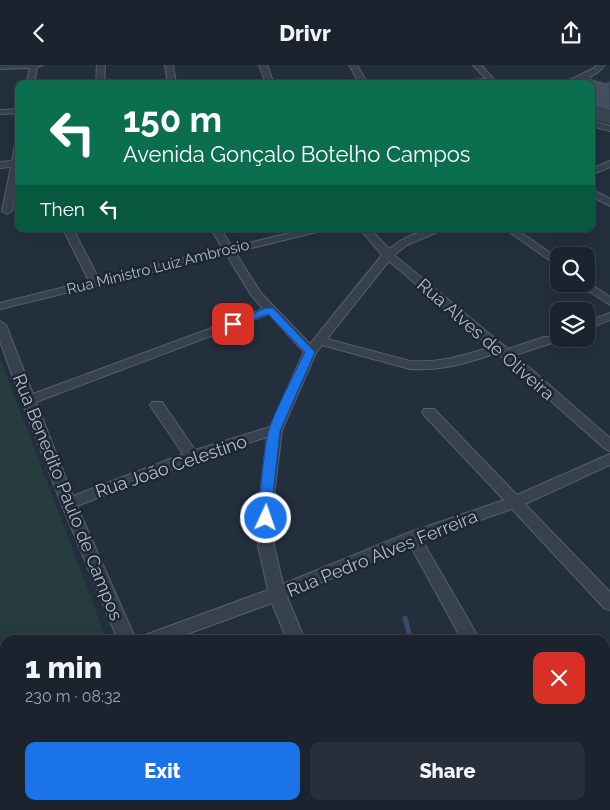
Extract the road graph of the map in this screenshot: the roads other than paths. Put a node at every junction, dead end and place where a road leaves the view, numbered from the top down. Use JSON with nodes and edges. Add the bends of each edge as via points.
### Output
{"nodes":[{"id":1,"x":34,"y":65,"type":"edge"},
{"id":2,"x":39,"y":65,"type":"edge"},
{"id":3,"x":101,"y":65,"type":"edge"},
{"id":4,"x":169,"y":65,"type":"edge"},
{"id":5,"x":264,"y":65,"type":"edge"},
{"id":6,"x":353,"y":65,"type":"edge"},
{"id":7,"x":477,"y":65,"type":"edge"},
{"id":8,"x":601,"y":65,"type":"edge"},
{"id":9,"x":0,"y":67,"type":"edge"},
{"id":10,"x":31,"y":80,"type":"edge"},
{"id":11,"x":100,"y":80,"type":"edge"},
{"id":12,"x":171,"y":80,"type":"edge"},
{"id":13,"x":269,"y":80,"type":"edge"},
{"id":14,"x":362,"y":80,"type":"edge"},
{"id":15,"x":490,"y":80,"type":"edge"},
{"id":16,"x":575,"y":80,"type":"edge"},
{"id":17,"x":15,"y":111,"type":"edge"},
{"id":18,"x":0,"y":112,"type":"edge"},
{"id":19,"x":595,"y":124,"type":"edge"},
{"id":20,"x":610,"y":129,"type":"edge"},
{"id":21,"x":15,"y":163,"type":"edge"},
{"id":22,"x":610,"y":164,"type":"edge"},
{"id":23,"x":0,"y":165,"type":"edge"},
{"id":24,"x":595,"y":170,"type":"edge"},
{"id":25,"x":15,"y":171,"type":"edge"},
{"id":26,"x":595,"y":194,"type":"edge"},
{"id":27,"x":610,"y":203,"type":"edge"},
{"id":28,"x":4,"y":212,"type":"edge"},
{"id":29,"x":70,"y":232,"type":"edge"},
{"id":30,"x":218,"y":232,"type":"edge"},
{"id":31,"x":304,"y":232,"type":"edge"},
{"id":32,"x":368,"y":232,"type":"edge"},
{"id":33,"x":429,"y":232,"type":"edge"},
{"id":34,"x":514,"y":232,"type":"edge"},
{"id":35,"x":228,"y":249,"type":"junction"},
{"id":36,"x":388,"y":255,"type":"junction"},
{"id":37,"x":550,"y":258,"type":"edge"},
{"id":38,"x":96,"y":283,"type":"junction"},
{"id":39,"x":595,"y":291,"type":"edge"},
{"id":40,"x":610,"y":302,"type":"edge"},
{"id":41,"x":0,"y":306,"type":"edge"},
{"id":42,"x":270,"y":311,"type":"junction"},
{"id":43,"x":610,"y":316,"type":"edge"},
{"id":44,"x":595,"y":322,"type":"edge"},
{"id":45,"x":0,"y":325,"type":"edge"},
{"id":46,"x":550,"y":339,"type":"edge"},
{"id":47,"x":320,"y":340,"type":"junction"},
{"id":48,"x":503,"y":351,"type":"junction"},
{"id":49,"x":310,"y":352,"type":"junction"},
{"id":50,"x":28,"y":400,"type":"junction"},
{"id":51,"x":157,"y":405,"type":"dead end"},
{"id":52,"x":429,"y":412,"type":"dead end"},
{"id":53,"x":274,"y":431,"type":"junction"},
{"id":54,"x":610,"y":447,"type":"edge"},
{"id":55,"x":192,"y":456,"type":"junction"},
{"id":56,"x":610,"y":459,"type":"edge"},
{"id":57,"x":515,"y":502,"type":"junction"},
{"id":58,"x":68,"y":503,"type":"junction"},
{"id":59,"x":413,"y":537,"type":"junction"},
{"id":60,"x":277,"y":594,"type":"junction"},
{"id":61,"x":610,"y":603,"type":"edge"},
{"id":62,"x":125,"y":635,"type":"edge"},
{"id":63,"x":165,"y":635,"type":"edge"},
{"id":64,"x":294,"y":635,"type":"edge"},
{"id":65,"x":468,"y":635,"type":"edge"}],
"edges":[{"from":1,"to":2,"type":"street"},
{"from":1,"to":9,"type":"street"},
{"from":1,"to":10,"type":"street"},
{"from":3,"to":11,"type":"street"},
{"from":4,"to":12,"type":"street"},
{"from":5,"to":13,"type":"street"},
{"from":6,"to":14,"type":"street"},
{"from":7,"to":15,"type":"street"},
{"from":8,"to":16,"type":"street"},
{"from":17,"to":18,"type":"street"},
{"from":19,"to":20,"type":"street"},
{"from":21,"to":23,"type":"street"},
{"from":22,"to":24,"type":"street"},
{"from":25,"to":28,"type":"street"},
{"from":26,"to":27,"type":"street"},
{"from":29,"to":38,"type":"street"},
{"from":30,"to":35,"type":"street"},
{"from":31,"to":35,"type":"street","name":"Rua Ministro Luiz Ambrosio"},
{"from":32,"to":36,"type":"street","name":"Rua Alves de Oliveira"},
{"from":33,"to":36,"type":"street","via":[[403,243]]},
{"from":34,"to":37,"type":"street"},
{"from":35,"to":38,"type":"street","name":"Rua Ministro Luiz Ambrosio"},
{"from":35,"to":42,"type":"street"},
{"from":36,"to":47,"type":"street"},
{"from":36,"to":48,"type":"street","name":"Rua Alves de Oliveira"},
{"from":38,"to":41,"type":"street","name":"Rua Ministro Luiz Ambrosio"},
{"from":39,"to":40,"type":"street"},
{"from":42,"to":49,"type":"street"},
{"from":42,"to":50,"type":"street"},
{"from":43,"to":44,"type":"street"},
{"from":45,"to":50,"type":"street","name":"Rua Benedito Paulo de Campos"},
{"from":46,"to":48,"type":"street"},
{"from":47,"to":48,"type":"street","via":[[422,367],[442,366]]},
{"from":47,"to":49,"type":"street"},
{"from":48,"to":54,"type":"street","name":"Rua Alves de Oliveira"},
{"from":49,"to":53,"type":"street"},
{"from":50,"to":58,"type":"street","name":"Rua Benedito Paulo de Campos"},
{"from":51,"to":55,"type":"street"},
{"from":52,"to":57,"type":"street"},
{"from":53,"to":55,"type":"street","name":"Rua João Celestino"},
{"from":53,"to":60,"type":"street","via":[[266,546]]},
{"from":55,"to":58,"type":"street","name":"Rua João Celestino"},
{"from":56,"to":57,"type":"street","name":"Rua Pedro Alves Ferreira"},
{"from":57,"to":59,"type":"street","name":"Rua Pedro Alves Ferreira"},
{"from":57,"to":61,"type":"street"},
{"from":58,"to":62,"type":"street","name":"Rua Benedito Paulo de Campos"},
{"from":59,"to":60,"type":"street","name":"Rua Pedro Alves Ferreira"},
{"from":59,"to":65,"type":"street"},
{"from":60,"to":63,"type":"street","name":"Rua Pedro Alves Ferreira"},
{"from":60,"to":64,"type":"street"}]}
